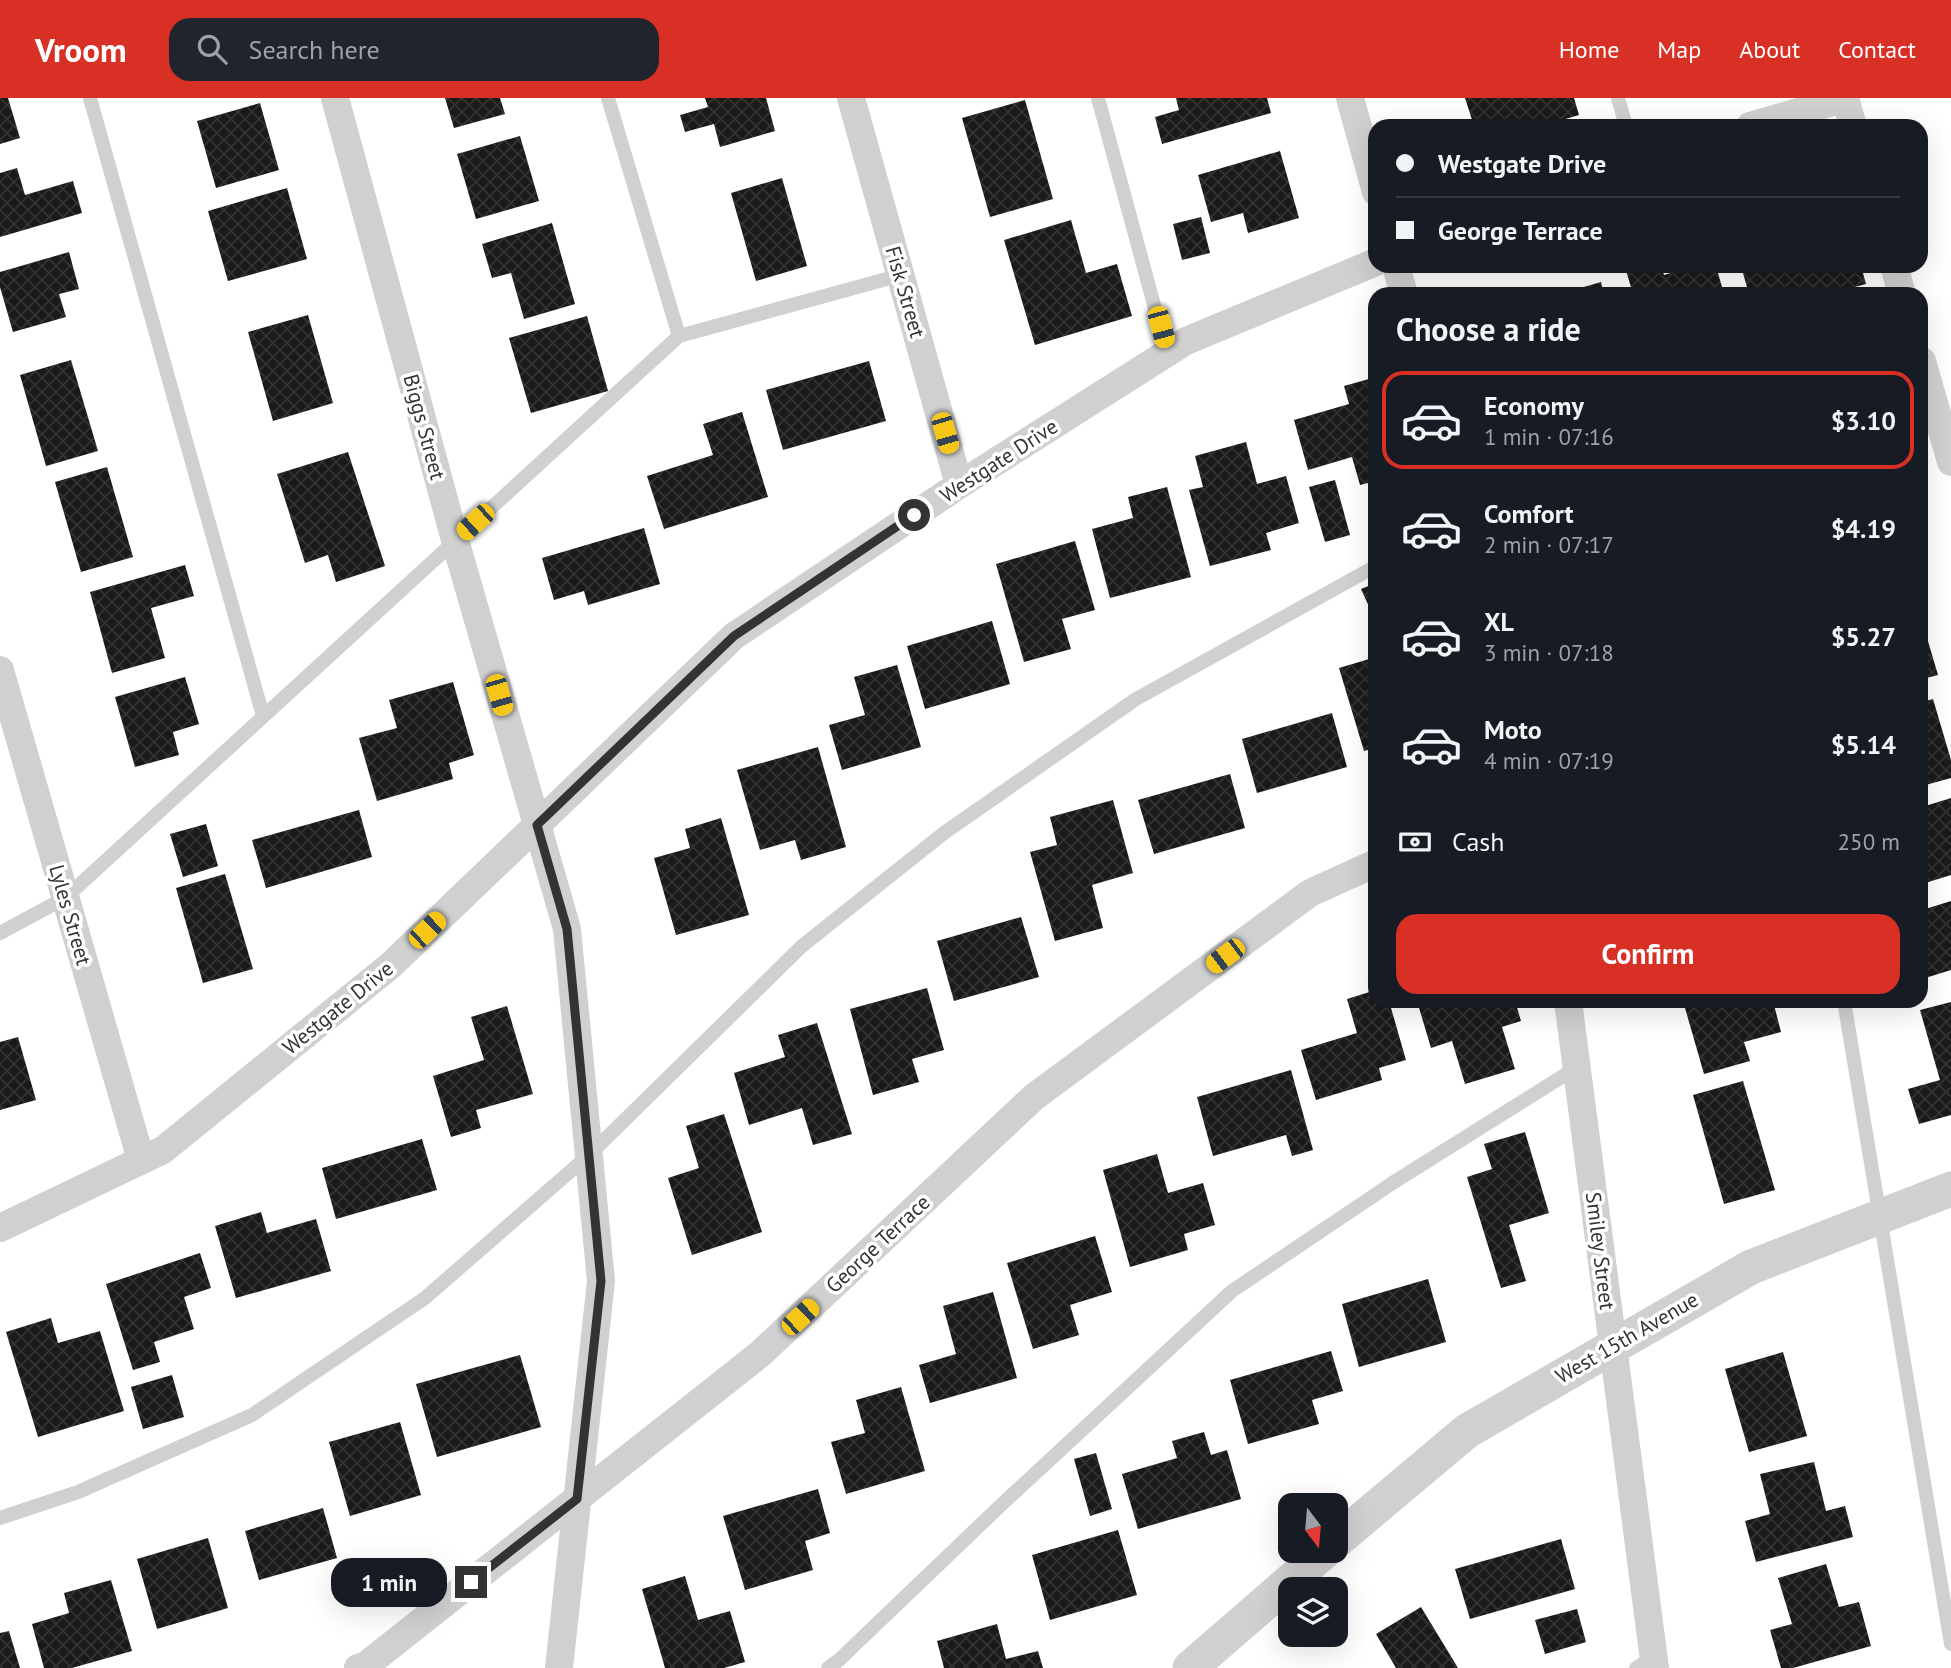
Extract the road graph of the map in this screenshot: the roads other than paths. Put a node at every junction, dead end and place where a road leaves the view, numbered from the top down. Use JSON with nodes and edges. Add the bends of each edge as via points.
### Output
{"nodes":[{"id":1,"x":90,"y":98,"type":"edge"},
{"id":2,"x":335,"y":98,"type":"edge"},
{"id":3,"x":608,"y":98,"type":"edge"},
{"id":4,"x":851,"y":98,"type":"edge"},
{"id":5,"x":1098,"y":98,"type":"edge"},
{"id":6,"x":1350,"y":98,"type":"edge"},
{"id":7,"x":1618,"y":98,"type":"edge"},
{"id":8,"x":1845,"y":98,"type":"edge"},
{"id":9,"x":1624,"y":119,"type":"edge"},
{"id":10,"x":1774,"y":119,"type":"edge"},
{"id":11,"x":1851,"y":119,"type":"edge"},
{"id":12,"x":1368,"y":162,"type":"edge"},
{"id":13,"x":1368,"y":265,"type":"edge"},
{"id":14,"x":901,"y":275,"type":"junction"},
{"id":15,"x":679,"y":336,"type":"junction"},
{"id":16,"x":1167,"y":353,"type":"junction"},
{"id":17,"x":1928,"y":381,"type":"edge"},
{"id":18,"x":1951,"y":461,"type":"edge"},
{"id":19,"x":959,"y":485,"type":"junction"},
{"id":20,"x":455,"y":540,"type":"junction"},
{"id":21,"x":1368,"y":570,"type":"edge"},
{"id":22,"x":0,"y":670,"type":"edge"},
{"id":23,"x":263,"y":716,"type":"junction"},
{"id":24,"x":537,"y":825,"type":"junction"},
{"id":25,"x":1368,"y":867,"type":"edge"},
{"id":26,"x":65,"y":898,"type":"junction"},
{"id":27,"x":0,"y":933,"type":"edge"},
{"id":28,"x":1569,"y":1008,"type":"edge"},
{"id":29,"x":1845,"y":1008,"type":"edge"},
{"id":30,"x":1576,"y":1068,"type":"junction"},
{"id":31,"x":589,"y":1155,"type":"junction"},
{"id":32,"x":141,"y":1160,"type":"junction"},
{"id":33,"x":1951,"y":1189,"type":"edge"},
{"id":34,"x":1880,"y":1217,"type":"junction"},
{"id":35,"x":0,"y":1228,"type":"edge"},
{"id":36,"x":1613,"y":1346,"type":"junction"},
{"id":37,"x":577,"y":1499,"type":"junction"},
{"id":38,"x":0,"y":1518,"type":"edge"},
{"id":39,"x":1348,"y":1531,"type":"edge"},
{"id":40,"x":1311,"y":1563,"type":"edge"},
{"id":41,"x":1951,"y":1644,"type":"edge"},
{"id":42,"x":1648,"y":1664,"type":"edge"},
{"id":43,"x":358,"y":1668,"type":"edge"},
{"id":44,"x":559,"y":1668,"type":"edge"},
{"id":45,"x":828,"y":1668,"type":"edge"},
{"id":46,"x":1190,"y":1668,"type":"edge"}],
"edges":[{"from":1,"to":23,"type":"lane"},
{"from":2,"to":20,"type":"street","name":"Biggs Street"},
{"from":3,"to":15,"type":"lane"},
{"from":4,"to":14,"type":"street","name":"Fisk Street"},
{"from":5,"to":16,"type":"lane"},
{"from":6,"to":12,"type":"street"},
{"from":7,"to":9,"type":"lane"},
{"from":8,"to":10,"type":"street"},
{"from":8,"to":11,"type":"street"},
{"from":13,"to":16,"type":"street","name":"Westgate Drive"},
{"from":14,"to":15,"type":"lane"},
{"from":14,"to":19,"type":"street","name":"Fisk Street"},
{"from":15,"to":20,"type":"lane"},
{"from":16,"to":19,"type":"street","name":"Westgate Drive"},
{"from":17,"to":18,"type":"street"},
{"from":19,"to":24,"type":"street","name":"Westgate Drive","via":[[734,636]]},
{"from":20,"to":23,"type":"lane"},
{"from":20,"to":24,"type":"street","name":"Biggs Street"},
{"from":21,"to":31,"type":"lane","via":[[1136,699],[944,833],[802,946]]},
{"from":22,"to":26,"type":"street","name":"Lyles Street"},
{"from":23,"to":26,"type":"lane"},
{"from":24,"to":31,"type":"street","name":"Biggs Street","via":[[567,929]]},
{"from":24,"to":32,"type":"street","name":"Westgate Drive","via":[[391,965],[163,1150]]},
{"from":25,"to":37,"type":"street","name":"George Terrace","via":[[1310,893],[1034,1097],[761,1354]]},
{"from":26,"to":27,"type":"lane"},
{"from":26,"to":32,"type":"street","name":"Lyles Street"},
{"from":28,"to":30,"type":"street","name":"Smiley Street"},
{"from":29,"to":34,"type":"lane"},
{"from":30,"to":36,"type":"street","name":"Smiley Street"},
{"from":30,"to":45,"type":"lane","via":[[1232,1291]]},
{"from":31,"to":37,"type":"street","name":"Biggs Street","via":[[601,1281]]},
{"from":31,"to":38,"type":"lane","via":[[425,1298],[252,1415],[78,1492]]},
{"from":32,"to":35,"type":"street","name":"Westgate Drive"},
{"from":33,"to":34,"type":"street","name":"West 15th Avenue"},
{"from":34,"to":36,"type":"street","name":"West 15th Avenue","via":[[1752,1267]]},
{"from":34,"to":41,"type":"lane"},
{"from":36,"to":39,"type":"street","name":"West 15th Avenue","via":[[1467,1431]]},
{"from":36,"to":42,"type":"street","name":"Smiley Street"},
{"from":37,"to":43,"type":"street","name":"George Terrace"},
{"from":37,"to":44,"type":"street","name":"Biggs Street"},
{"from":40,"to":46,"type":"street"}]}
